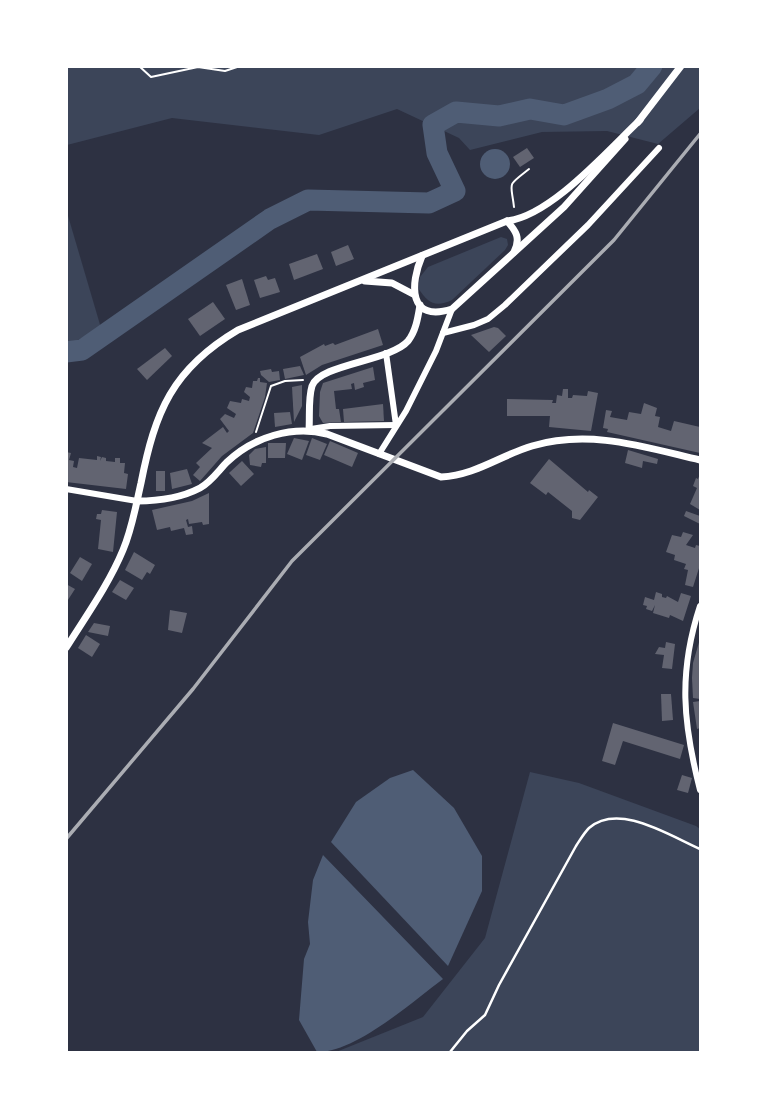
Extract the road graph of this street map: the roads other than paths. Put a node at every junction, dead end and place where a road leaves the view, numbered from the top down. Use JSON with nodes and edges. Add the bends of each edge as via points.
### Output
{"nodes":[{"id":1,"x":681,"y":66,"type":"edge"},
{"id":2,"x":640,"y":120,"type":"junction"},
{"id":3,"x":659,"y":148,"type":"dead end"},
{"id":4,"x":507,"y":221,"type":"junction"},
{"id":5,"x":512,"y":255,"type":"junction"},
{"id":6,"x":422,"y":256,"type":"junction"},
{"id":7,"x":361,"y":281,"type":"junction"},
{"id":8,"x":413,"y":294,"type":"junction"},
{"id":9,"x":420,"y":305,"type":"junction"},
{"id":10,"x":452,"y":309,"type":"junction"},
{"id":11,"x":443,"y":333,"type":"junction"},
{"id":12,"x":386,"y":353,"type":"junction"},
{"id":13,"x":396,"y":425,"type":"junction"},
{"id":14,"x":309,"y":429,"type":"junction"},
{"id":15,"x":379,"y":454,"type":"junction"},
{"id":16,"x":701,"y":460,"type":"edge"},
{"id":17,"x":66,"y":489,"type":"edge"},
{"id":18,"x":137,"y":501,"type":"junction"},
{"id":19,"x":701,"y":606,"type":"edge"},
{"id":20,"x":66,"y":648,"type":"edge"},
{"id":21,"x":701,"y":790,"type":"edge"},
{"id":22,"x":701,"y":849,"type":"edge"},
{"id":23,"x":450,"y":1052,"type":"edge"}],
"edges":[{"from":1,"to":2,"type":"street"},
{"from":2,"to":4,"type":"street","via":[[560,194]]},
{"from":2,"to":5,"type":"street","via":[[564,207]]},
{"from":3,"to":11,"type":"street","via":[[505,305],[474,325]]},
{"from":4,"to":5,"type":"street","via":[[518,236]]},
{"from":4,"to":6,"type":"street"},
{"from":5,"to":10,"type":"street"},
{"from":6,"to":7,"type":"street"},
{"from":6,"to":8,"type":"street"},
{"from":7,"to":8,"type":"street","via":[[392,283]]},
{"from":7,"to":18,"type":"street","via":[[237,330],[198,358],[161,411]]},
{"from":8,"to":9,"type":"street"},
{"from":9,"to":10,"type":"street","via":[[437,312]]},
{"from":9,"to":12,"type":"street","via":[[410,339]]},
{"from":10,"to":11,"type":"street"},
{"from":11,"to":13,"type":"street"},
{"from":12,"to":13,"type":"street"},
{"from":12,"to":14,"type":"street","via":[[315,382]]},
{"from":13,"to":14,"type":"street"},
{"from":13,"to":15,"type":"street"},
{"from":14,"to":15,"type":"street"},
{"from":14,"to":18,"type":"street","via":[[252,444],[203,487],[175,498]]},
{"from":15,"to":16,"type":"street","via":[[441,477],[461,476],[527,447],[571,438],[625,442]]},
{"from":17,"to":18,"type":"street"},
{"from":18,"to":20,"type":"street","via":[[124,550]]},
{"from":19,"to":21,"type":"street","via":[[689,651],[684,707]]},
{"from":22,"to":23,"type":"lane","via":[[628,818],[610,818],[590,828],[485,1015]]}]}
